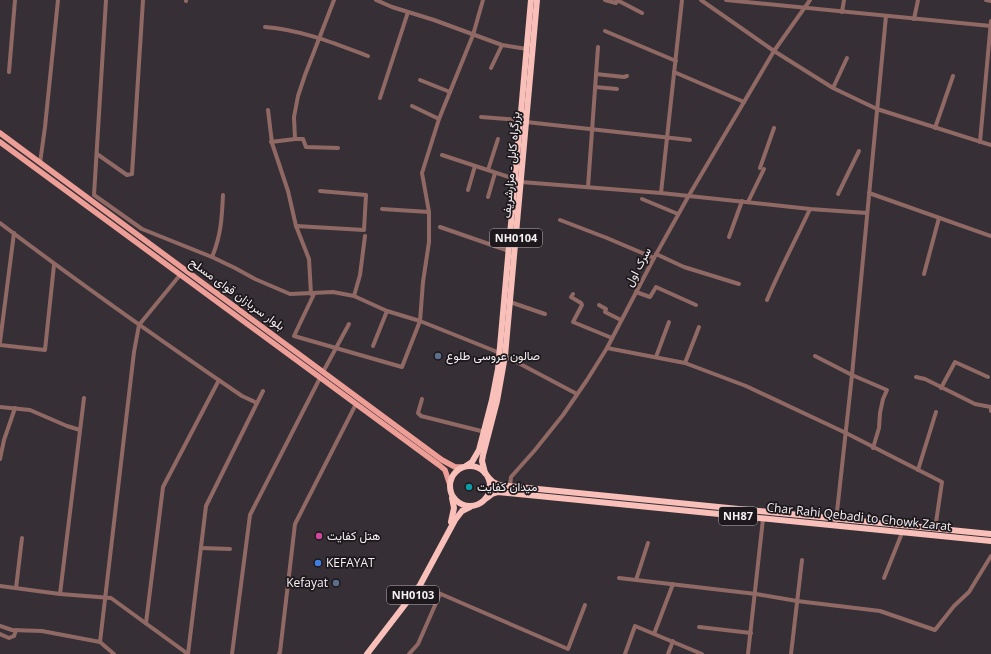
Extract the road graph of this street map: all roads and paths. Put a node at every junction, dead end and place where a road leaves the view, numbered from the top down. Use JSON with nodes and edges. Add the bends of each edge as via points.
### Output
{"nodes":[{"id":1,"x":15,"y":0,"type":"edge"},
{"id":2,"x":58,"y":0,"type":"edge"},
{"id":3,"x":106,"y":0,"type":"edge"},
{"id":4,"x":143,"y":0,"type":"edge"},
{"id":5,"x":334,"y":0,"type":"edge"},
{"id":6,"x":376,"y":0,"type":"edge"},
{"id":7,"x":483,"y":0,"type":"edge"},
{"id":8,"x":531,"y":0,"type":"edge"},
{"id":9,"x":537,"y":0,"type":"edge"},
{"id":10,"x":605,"y":0,"type":"edge"},
{"id":11,"x":617,"y":0,"type":"edge"},
{"id":12,"x":682,"y":0,"type":"edge"},
{"id":13,"x":701,"y":0,"type":"edge"},
{"id":14,"x":726,"y":0,"type":"edge"},
{"id":15,"x":810,"y":0,"type":"edge"},
{"id":16,"x":844,"y":0,"type":"edge"},
{"id":17,"x":918,"y":0,"type":"edge"},
{"id":18,"x":986,"y":0,"type":"edge"},
{"id":19,"x":991,"y":1,"type":"edge"},
{"id":20,"x":804,"y":8,"type":"junction"},
{"id":21,"x":408,"y":12,"type":"junction"},
{"id":22,"x":642,"y":12,"type":"dead end"},
{"id":23,"x":842,"y":12,"type":"junction"},
{"id":24,"x":886,"y":16,"type":"junction"},
{"id":25,"x":914,"y":19,"type":"junction"},
{"id":26,"x":991,"y":21,"type":"edge"},
{"id":27,"x":991,"y":26,"type":"edge"},
{"id":28,"x":266,"y":27,"type":"dead end"},
{"id":29,"x":604,"y":31,"type":"dead end"},
{"id":30,"x":473,"y":35,"type":"junction"},
{"id":31,"x":320,"y":37,"type":"junction"},
{"id":32,"x":502,"y":45,"type":"junction"},
{"id":33,"x":598,"y":47,"type":"dead end"},
{"id":34,"x":530,"y":49,"type":"junction"},
{"id":35,"x":774,"y":51,"type":"junction"},
{"id":36,"x":368,"y":56,"type":"dead end"},
{"id":37,"x":847,"y":58,"type":"dead end"},
{"id":38,"x":676,"y":61,"type":"junction"},
{"id":39,"x":491,"y":68,"type":"dead end"},
{"id":40,"x":9,"y":72,"type":"dead end"},
{"id":41,"x":674,"y":72,"type":"junction"},
{"id":42,"x":596,"y":74,"type":"junction"},
{"id":43,"x":627,"y":76,"type":"dead end"},
{"id":44,"x":953,"y":76,"type":"dead end"},
{"id":45,"x":420,"y":80,"type":"dead end"},
{"id":46,"x":595,"y":87,"type":"junction"},
{"id":47,"x":833,"y":88,"type":"junction"},
{"id":48,"x":617,"y":89,"type":"dead end"},
{"id":49,"x":450,"y":92,"type":"junction"},
{"id":50,"x":380,"y":98,"type":"dead end"},
{"id":51,"x":744,"y":102,"type":"junction"},
{"id":52,"x":412,"y":106,"type":"dead end"},
{"id":53,"x":877,"y":109,"type":"junction"},
{"id":54,"x":268,"y":110,"type":"dead end"},
{"id":55,"x":481,"y":117,"type":"dead end"},
{"id":56,"x":439,"y":120,"type":"junction"},
{"id":57,"x":520,"y":120,"type":"junction"},
{"id":58,"x":526,"y":122,"type":"junction"},
{"id":59,"x":774,"y":128,"type":"dead end"},
{"id":60,"x":935,"y":128,"type":"junction"},
{"id":61,"x":592,"y":130,"type":"junction"},
{"id":62,"x":0,"y":133,"type":"edge"},
{"id":63,"x":667,"y":138,"type":"junction"},
{"id":64,"x":295,"y":139,"type":"junction"},
{"id":65,"x":498,"y":139,"type":"dead end"},
{"id":66,"x":690,"y":140,"type":"dead end"},
{"id":67,"x":0,"y":142,"type":"edge"},
{"id":68,"x":271,"y":142,"type":"junction"},
{"id":69,"x":980,"y":142,"type":"junction"},
{"id":70,"x":991,"y":145,"type":"edge"},
{"id":71,"x":338,"y":148,"type":"dead end"},
{"id":72,"x":859,"y":151,"type":"dead end"},
{"id":73,"x":97,"y":154,"type":"junction"},
{"id":74,"x":442,"y":155,"type":"dead end"},
{"id":75,"x":40,"y":163,"type":"junction"},
{"id":76,"x":476,"y":166,"type":"junction"},
{"id":77,"x":488,"y":170,"type":"junction"},
{"id":78,"x":495,"y":173,"type":"junction"},
{"id":79,"x":515,"y":179,"type":"junction"},
{"id":80,"x":521,"y":182,"type":"junction"},
{"id":81,"x":588,"y":187,"type":"junction"},
{"id":82,"x":468,"y":190,"type":"dead end"},
{"id":83,"x":320,"y":191,"type":"dead end"},
{"id":84,"x":661,"y":193,"type":"junction"},
{"id":85,"x":869,"y":193,"type":"junction"},
{"id":86,"x":838,"y":194,"type":"dead end"},
{"id":87,"x":222,"y":195,"type":"dead end"},
{"id":88,"x":488,"y":197,"type":"dead end"},
{"id":89,"x":688,"y":197,"type":"junction"},
{"id":90,"x":642,"y":199,"type":"dead end"},
{"id":91,"x":742,"y":202,"type":"junction"},
{"id":92,"x":748,"y":202,"type":"junction"},
{"id":93,"x":382,"y":209,"type":"dead end"},
{"id":94,"x":810,"y":209,"type":"junction"},
{"id":95,"x":430,"y":212,"type":"junction"},
{"id":96,"x":867,"y":213,"type":"junction"},
{"id":97,"x":678,"y":214,"type":"junction"},
{"id":98,"x":939,"y":218,"type":"junction"},
{"id":99,"x":560,"y":220,"type":"dead end"},
{"id":100,"x":0,"y":223,"type":"edge"},
{"id":101,"x":296,"y":226,"type":"junction"},
{"id":102,"x":440,"y":226,"type":"dead end"},
{"id":103,"x":14,"y":233,"type":"junction"},
{"id":104,"x":365,"y":236,"type":"dead end"},
{"id":105,"x":991,"y":236,"type":"edge"},
{"id":106,"x":729,"y":237,"type":"dead end"},
{"id":107,"x":509,"y":251,"type":"junction"},
{"id":108,"x":655,"y":256,"type":"junction"},
{"id":109,"x":212,"y":257,"type":"junction"},
{"id":110,"x":54,"y":265,"type":"junction"},
{"id":111,"x":924,"y":274,"type":"dead end"},
{"id":112,"x":180,"y":275,"type":"junction"},
{"id":113,"x":739,"y":284,"type":"dead end"},
{"id":114,"x":636,"y":292,"type":"junction"},
{"id":115,"x":312,"y":294,"type":"junction"},
{"id":116,"x":573,"y":294,"type":"dead end"},
{"id":117,"x":354,"y":296,"type":"junction"},
{"id":118,"x":767,"y":300,"type":"dead end"},
{"id":119,"x":510,"y":302,"type":"junction"},
{"id":120,"x":599,"y":305,"type":"dead end"},
{"id":121,"x":696,"y":305,"type":"dead end"},
{"id":122,"x":387,"y":311,"type":"junction"},
{"id":123,"x":545,"y":314,"type":"dead end"},
{"id":124,"x":621,"y":320,"type":"junction"},
{"id":125,"x":420,"y":321,"type":"junction"},
{"id":126,"x":669,"y":322,"type":"dead end"},
{"id":127,"x":349,"y":324,"type":"dead end"},
{"id":128,"x":140,"y":325,"type":"junction"},
{"id":129,"x":699,"y":327,"type":"dead end"},
{"id":130,"x":612,"y":338,"type":"junction"},
{"id":131,"x":0,"y":344,"type":"edge"},
{"id":132,"x":373,"y":346,"type":"dead end"},
{"id":133,"x":335,"y":348,"type":"junction"},
{"id":134,"x":607,"y":348,"type":"junction"},
{"id":135,"x":502,"y":354,"type":"junction"},
{"id":136,"x":815,"y":356,"type":"dead end"},
{"id":137,"x":656,"y":358,"type":"junction"},
{"id":138,"x":686,"y":363,"type":"junction"},
{"id":139,"x":323,"y":372,"type":"junction"},
{"id":140,"x":852,"y":375,"type":"junction"},
{"id":141,"x":916,"y":377,"type":"dead end"},
{"id":142,"x":988,"y":377,"type":"dead end"},
{"id":143,"x":320,"y":378,"type":"junction"},
{"id":144,"x":219,"y":380,"type":"junction"},
{"id":145,"x":941,"y":388,"type":"junction"},
{"id":146,"x":263,"y":391,"type":"dead end"},
{"id":147,"x":577,"y":394,"type":"junction"},
{"id":148,"x":84,"y":398,"type":"dead end"},
{"id":149,"x":422,"y":398,"type":"dead end"},
{"id":150,"x":257,"y":403,"type":"junction"},
{"id":151,"x":356,"y":404,"type":"junction"},
{"id":152,"x":0,"y":407,"type":"edge"},
{"id":153,"x":14,"y":408,"type":"junction"},
{"id":154,"x":991,"y":411,"type":"edge"},
{"id":155,"x":936,"y":412,"type":"dead end"},
{"id":156,"x":80,"y":430,"type":"junction"},
{"id":157,"x":485,"y":432,"type":"junction"},
{"id":158,"x":846,"y":433,"type":"junction"},
{"id":159,"x":2,"y":439,"type":"edge"},
{"id":160,"x":873,"y":448,"type":"junction"},
{"id":161,"x":0,"y":458,"type":"edge"},
{"id":162,"x":464,"y":467,"type":"junction"},
{"id":163,"x":918,"y":470,"type":"junction"},
{"id":164,"x":487,"y":475,"type":"junction"},
{"id":165,"x":450,"y":485,"type":"junction"},
{"id":166,"x":510,"y":486,"type":"junction"},
{"id":167,"x":452,"y":496,"type":"junction"},
{"id":168,"x":487,"y":498,"type":"junction"},
{"id":169,"x":470,"y":507,"type":"junction"},
{"id":170,"x":763,"y":519,"type":"junction"},
{"id":171,"x":836,"y":522,"type":"junction"},
{"id":172,"x":449,"y":529,"type":"junction"},
{"id":173,"x":935,"y":529,"type":"junction"},
{"id":174,"x":902,"y":533,"type":"junction"},
{"id":175,"x":991,"y":534,"type":"edge"},
{"id":176,"x":22,"y":538,"type":"dead end"},
{"id":177,"x":991,"y":542,"type":"edge"},
{"id":178,"x":648,"y":543,"type":"dead end"},
{"id":179,"x":201,"y":548,"type":"junction"},
{"id":180,"x":230,"y":549,"type":"dead end"},
{"id":181,"x":991,"y":556,"type":"edge"},
{"id":182,"x":802,"y":560,"type":"dead end"},
{"id":183,"x":619,"y":578,"type":"dead end"},
{"id":184,"x":884,"y":578,"type":"dead end"},
{"id":185,"x":636,"y":580,"type":"junction"},
{"id":186,"x":673,"y":584,"type":"junction"},
{"id":187,"x":420,"y":585,"type":"junction"},
{"id":188,"x":0,"y":586,"type":"edge"},
{"id":189,"x":16,"y":588,"type":"junction"},
{"id":190,"x":60,"y":594,"type":"junction"},
{"id":191,"x":440,"y":594,"type":"junction"},
{"id":192,"x":756,"y":594,"type":"junction"},
{"id":193,"x":105,"y":597,"type":"junction"},
{"id":194,"x":797,"y":601,"type":"junction"},
{"id":195,"x":585,"y":605,"type":"dead end"},
{"id":196,"x":146,"y":623,"type":"junction"},
{"id":197,"x":0,"y":626,"type":"edge"},
{"id":198,"x":700,"y":628,"type":"dead end"},
{"id":199,"x":16,"y":630,"type":"junction"},
{"id":200,"x":751,"y":633,"type":"junction"},
{"id":201,"x":0,"y":634,"type":"edge"},
{"id":202,"x":654,"y":634,"type":"junction"},
{"id":203,"x":100,"y":642,"type":"junction"},
{"id":204,"x":673,"y":642,"type":"junction"},
{"id":205,"x":114,"y":654,"type":"edge"},
{"id":206,"x":188,"y":654,"type":"edge"},
{"id":207,"x":232,"y":654,"type":"edge"},
{"id":208,"x":279,"y":654,"type":"edge"},
{"id":209,"x":367,"y":654,"type":"edge"},
{"id":210,"x":409,"y":654,"type":"edge"},
{"id":211,"x":625,"y":654,"type":"edge"},
{"id":212,"x":668,"y":654,"type":"edge"},
{"id":213,"x":702,"y":654,"type":"edge"},
{"id":214,"x":748,"y":654,"type":"edge"},
{"id":215,"x":791,"y":654,"type":"edge"}],
"edges":[{"from":1,"to":40,"type":"street"},
{"from":2,"to":75,"type":"street"},
{"from":3,"to":73,"type":"street"},
{"from":4,"to":73,"type":"street","via":[[132,174],[127,175]]},
{"from":5,"to":31,"type":"street"},
{"from":6,"to":21,"type":"street"},
{"from":7,"to":30,"type":"street"},
{"from":8,"to":34,"type":"highway","name":"بزرگراه کابل - مزارشریف","number":"NH0104"},
{"from":9,"to":34,"type":"highway","name":"بزرگراه کابل - مزارشریف","number":"NH0104"},
{"from":10,"to":11,"type":"street","via":[[616,3]]},
{"from":11,"to":22,"type":"street"},
{"from":12,"to":38,"type":"street"},
{"from":13,"to":35,"type":"street"},
{"from":14,"to":20,"type":"street"},
{"from":15,"to":20,"type":"street","name":"سرک اول"},
{"from":16,"to":23,"type":"street"},
{"from":17,"to":25,"type":"street"},
{"from":18,"to":19,"type":"street"},
{"from":20,"to":23,"type":"street"},
{"from":20,"to":35,"type":"street","name":"سرک اول"},
{"from":21,"to":30,"type":"street"},
{"from":21,"to":50,"type":"street"},
{"from":23,"to":24,"type":"street"},
{"from":24,"to":25,"type":"street"},
{"from":24,"to":53,"type":"street"},
{"from":25,"to":27,"type":"street"},
{"from":26,"to":27,"type":"street"},
{"from":27,"to":69,"type":"street"},
{"from":28,"to":31,"type":"street"},
{"from":29,"to":38,"type":"street"},
{"from":30,"to":32,"type":"street"},
{"from":30,"to":49,"type":"street"},
{"from":31,"to":36,"type":"street"},
{"from":31,"to":64,"type":"street","via":[[295,107]]},
{"from":32,"to":34,"type":"street"},
{"from":32,"to":39,"type":"street"},
{"from":33,"to":42,"type":"street"},
{"from":34,"to":57,"type":"highway","name":"بزرگراه کابل - مزارشریف","number":"NH0104"},
{"from":34,"to":58,"type":"highway","name":"بزرگراه کابل - مزارشریف","number":"NH0104"},
{"from":35,"to":47,"type":"street"},
{"from":35,"to":51,"type":"street","name":"سرک اول"},
{"from":37,"to":47,"type":"street"},
{"from":38,"to":41,"type":"street"},
{"from":41,"to":51,"type":"street"},
{"from":41,"to":63,"type":"street"},
{"from":42,"to":43,"type":"street"},
{"from":42,"to":46,"type":"street"},
{"from":44,"to":60,"type":"street"},
{"from":45,"to":49,"type":"street"},
{"from":46,"to":48,"type":"street"},
{"from":46,"to":61,"type":"street"},
{"from":47,"to":53,"type":"street"},
{"from":49,"to":56,"type":"street"},
{"from":51,"to":89,"type":"street","name":"سرک اول"},
{"from":52,"to":56,"type":"street"},
{"from":53,"to":60,"type":"street"},
{"from":53,"to":85,"type":"street"},
{"from":54,"to":68,"type":"street"},
{"from":55,"to":57,"type":"street"},
{"from":56,"to":95,"type":"street","via":[[422,173]]},
{"from":57,"to":79,"type":"highway","name":"بزرگراه کابل - مزارشریف","number":"NH0104"},
{"from":58,"to":61,"type":"street"},
{"from":58,"to":80,"type":"highway","name":"بزرگراه کابل - مزارشریف","number":"NH0104"},
{"from":59,"to":92,"type":"street","via":[[762,169]]},
{"from":60,"to":69,"type":"street"},
{"from":61,"to":63,"type":"street"},
{"from":61,"to":81,"type":"street"},
{"from":62,"to":75,"type":"main road","name":"بلوار سربازان قوای مسلح"},
{"from":63,"to":66,"type":"street"},
{"from":63,"to":84,"type":"street"},
{"from":64,"to":68,"type":"street"},
{"from":64,"to":71,"type":"street","via":[[303,139],[306,147]]},
{"from":65,"to":77,"type":"street"},
{"from":67,"to":112,"type":"main road","name":"بلوار سربازان قوای مسلح"},
{"from":68,"to":101,"type":"street","via":[[288,191]]},
{"from":69,"to":70,"type":"street"},
{"from":72,"to":86,"type":"street"},
{"from":73,"to":109,"type":"street","via":[[94,195],[142,229]]},
{"from":74,"to":76,"type":"street"},
{"from":75,"to":139,"type":"main road","name":"بلوار سربازان قوای مسلح"},
{"from":76,"to":77,"type":"street"},
{"from":76,"to":82,"type":"street"},
{"from":77,"to":78,"type":"street"},
{"from":78,"to":79,"type":"street"},
{"from":78,"to":88,"type":"street"},
{"from":79,"to":107,"type":"highway","name":"بزرگراه کابل - مزارشریف","number":"NH0104"},
{"from":80,"to":81,"type":"street"},
{"from":80,"to":119,"type":"highway","name":"بزرگراه کابل - مزارشریف","number":"NH0104"},
{"from":81,"to":84,"type":"street"},
{"from":83,"to":101,"type":"street","via":[[366,195],[364,230]]},
{"from":84,"to":89,"type":"street"},
{"from":85,"to":96,"type":"street"},
{"from":85,"to":98,"type":"street"},
{"from":87,"to":109,"type":"street","via":[[222,223]]},
{"from":89,"to":91,"type":"street"},
{"from":89,"to":97,"type":"street","name":"سرک اول"},
{"from":90,"to":97,"type":"street"},
{"from":91,"to":92,"type":"street"},
{"from":91,"to":106,"type":"street"},
{"from":92,"to":94,"type":"street"},
{"from":93,"to":95,"type":"street"},
{"from":94,"to":96,"type":"street"},
{"from":94,"to":118,"type":"street"},
{"from":95,"to":125,"type":"street"},
{"from":96,"to":140,"type":"street"},
{"from":97,"to":108,"type":"street","name":"سرک اول"},
{"from":98,"to":105,"type":"street"},
{"from":98,"to":111,"type":"street"},
{"from":99,"to":108,"type":"street"},
{"from":100,"to":103,"type":"street"},
{"from":101,"to":115,"type":"street","via":[[308,259]]},
{"from":102,"to":107,"type":"street"},
{"from":103,"to":110,"type":"street"},
{"from":103,"to":131,"type":"street"},
{"from":104,"to":117,"type":"street","via":[[360,275]]},
{"from":107,"to":135,"type":"highway","name":"بزرگراه کابل - مزارشریف","number":"NH0104"},
{"from":108,"to":113,"type":"street"},
{"from":108,"to":114,"type":"street","name":"سرک اول"},
{"from":109,"to":115,"type":"street","via":[[290,294]]},
{"from":110,"to":128,"type":"street"},
{"from":110,"to":131,"type":"street","via":[[45,350]]},
{"from":112,"to":128,"type":"street"},
{"from":112,"to":143,"type":"main road","name":"بلوار سربازان قوای مسلح"},
{"from":114,"to":121,"type":"street","via":[[651,297],[656,288]]},
{"from":114,"to":124,"type":"street","name":"سرک اول"},
{"from":115,"to":117,"type":"street","via":[[333,292]]},
{"from":115,"to":133,"type":"street","via":[[294,336]]},
{"from":116,"to":130,"type":"street","via":[[572,297],[582,305],[574,322]]},
{"from":117,"to":122,"type":"street"},
{"from":119,"to":123,"type":"street"},
{"from":119,"to":135,"type":"highway","name":"بزرگراه کابل - مزارشریف","number":"NH0104"},
{"from":120,"to":124,"type":"street","via":[[606,309],[605,312]]},
{"from":122,"to":125,"type":"street"},
{"from":122,"to":132,"type":"street"},
{"from":124,"to":130,"type":"street","name":"سرک اول"},
{"from":125,"to":133,"type":"street","via":[[402,367]]},
{"from":125,"to":135,"type":"street"},
{"from":126,"to":137,"type":"street"},
{"from":127,"to":133,"type":"street"},
{"from":128,"to":144,"type":"street"},
{"from":128,"to":193,"type":"street","via":[[134,352]]},
{"from":129,"to":138,"type":"street"},
{"from":130,"to":134,"type":"street","name":"سرک اول"},
{"from":133,"to":139,"type":"street"},
{"from":134,"to":137,"type":"street"},
{"from":134,"to":147,"type":"street","name":"سرک اول"},
{"from":135,"to":147,"type":"street"},
{"from":135,"to":157,"type":"highway","name":"بزرگراه کابل - مزارشریف","number":"NH0104"},
{"from":135,"to":164,"type":"highway","name":"بزرگراه کابل - مزارشریف","number":"NH0104","via":[[498,395],[482,461]]},
{"from":136,"to":140,"type":"street"},
{"from":137,"to":138,"type":"street"},
{"from":138,"to":158,"type":"street","via":[[746,386]]},
{"from":139,"to":162,"type":"main road","name":"بلوار سربازان قوای مسلح","via":[[449,465]]},
{"from":140,"to":158,"type":"street"},
{"from":140,"to":160,"type":"street","via":[[887,390]]},
{"from":141,"to":145,"type":"street"},
{"from":142,"to":145,"type":"street","via":[[955,362]]},
{"from":143,"to":151,"type":"main road","name":"بلوار سربازان قوای مسلح"},
{"from":143,"to":207,"type":"street","via":[[250,515]]},
{"from":144,"to":150,"type":"street"},
{"from":144,"to":196,"type":"street","via":[[163,487]]},
{"from":145,"to":154,"type":"street","via":[[975,404],[990,407]]},
{"from":146,"to":150,"type":"street"},
{"from":147,"to":166,"type":"street","name":"سرک اول","via":[[512,477]]},
{"from":148,"to":156,"type":"street"},
{"from":149,"to":157,"type":"street","via":[[419,415]]},
{"from":150,"to":179,"type":"street","via":[[206,506]]},
{"from":151,"to":165,"type":"main road","name":"بلوار سربازان قوای مسلح","via":[[445,470]]},
{"from":151,"to":208,"type":"street","via":[[296,524]]},
{"from":152,"to":153,"type":"street"},
{"from":153,"to":156,"type":"street","via":[[30,410]]},
{"from":153,"to":159,"type":"street"},
{"from":155,"to":163,"type":"street"},
{"from":156,"to":190,"type":"street"},
{"from":157,"to":162,"type":"highway","name":"بزرگراه کابل - مزارشریف","number":"NH0104","via":[[476,457]]},
{"from":158,"to":160,"type":"street"},
{"from":158,"to":171,"type":"street"},
{"from":159,"to":161,"type":"street"},
{"from":160,"to":163,"type":"street"},
{"from":162,"to":164,"type":"highway","via":[[480,468]]},
{"from":162,"to":165,"type":"highway","via":[[454,474]]},
{"from":163,"to":173,"type":"street","via":[[942,482]]},
{"from":164,"to":166,"type":"highway","name":"Char Rahi Qebadi to Chowk Zarat","number":"NH87","via":[[499,485]]},
{"from":164,"to":168,"type":"highway","via":[[490,488]]},
{"from":165,"to":167,"type":"highway"},
{"from":166,"to":171,"type":"highway","name":"Char Rahi Qebadi to Chowk Zarat","number":"NH87"},
{"from":167,"to":169,"type":"highway","via":[[460,504]]},
{"from":167,"to":172,"type":"highway","number":"NH0103","via":[[454,508]]},
{"from":168,"to":169,"type":"highway","via":[[480,504]]},
{"from":168,"to":170,"type":"highway","name":"Char Rahi Qebadi to Chowk Zarat","number":"NH87","via":[[498,492]]},
{"from":169,"to":172,"type":"highway","number":"NH0103","via":[[462,511]]},
{"from":170,"to":171,"type":"highway","name":"Char Rahi Qebadi to Chowk Zarat","number":"NH87"},
{"from":170,"to":192,"type":"street"},
{"from":171,"to":173,"type":"highway","name":"Char Rahi Qebadi to Chowk Zarat","number":"NH87"},
{"from":171,"to":174,"type":"highway","name":"Char Rahi Qebadi to Chowk Zarat","number":"NH87"},
{"from":172,"to":187,"type":"highway","number":"NH0103"},
{"from":173,"to":175,"type":"highway","name":"Char Rahi Qebadi to Chowk Zarat","number":"NH87"},
{"from":174,"to":177,"type":"highway","name":"Char Rahi Qebadi to Chowk Zarat","number":"NH87"},
{"from":174,"to":184,"type":"street"},
{"from":176,"to":189,"type":"street"},
{"from":178,"to":185,"type":"street"},
{"from":179,"to":180,"type":"street"},
{"from":179,"to":206,"type":"street"},
{"from":181,"to":194,"type":"street","via":[[969,592],[935,630],[880,611]]},
{"from":182,"to":194,"type":"street"},
{"from":183,"to":185,"type":"street"},
{"from":185,"to":186,"type":"street"},
{"from":186,"to":192,"type":"street"},
{"from":186,"to":202,"type":"street"},
{"from":187,"to":191,"type":"street"},
{"from":187,"to":209,"type":"highway","number":"NH0103"},
{"from":188,"to":189,"type":"street"},
{"from":189,"to":190,"type":"street"},
{"from":190,"to":193,"type":"street"},
{"from":191,"to":195,"type":"street","via":[[568,649]]},
{"from":191,"to":210,"type":"street","via":[[418,644]]},
{"from":192,"to":194,"type":"street"},
{"from":192,"to":200,"type":"street"},
{"from":193,"to":196,"type":"street","via":[[111,598]]},
{"from":193,"to":203,"type":"street"},
{"from":194,"to":215,"type":"street"},
{"from":196,"to":206,"type":"street"},
{"from":197,"to":199,"type":"street"},
{"from":198,"to":200,"type":"street"},
{"from":199,"to":201,"type":"street","via":[[14,636],[9,638]]},
{"from":199,"to":203,"type":"street","via":[[42,631]]},
{"from":200,"to":214,"type":"street"},
{"from":202,"to":204,"type":"street"},
{"from":202,"to":211,"type":"street","via":[[635,626]]},
{"from":203,"to":205,"type":"street"},
{"from":204,"to":212,"type":"street"},
{"from":204,"to":213,"type":"street"}]}
